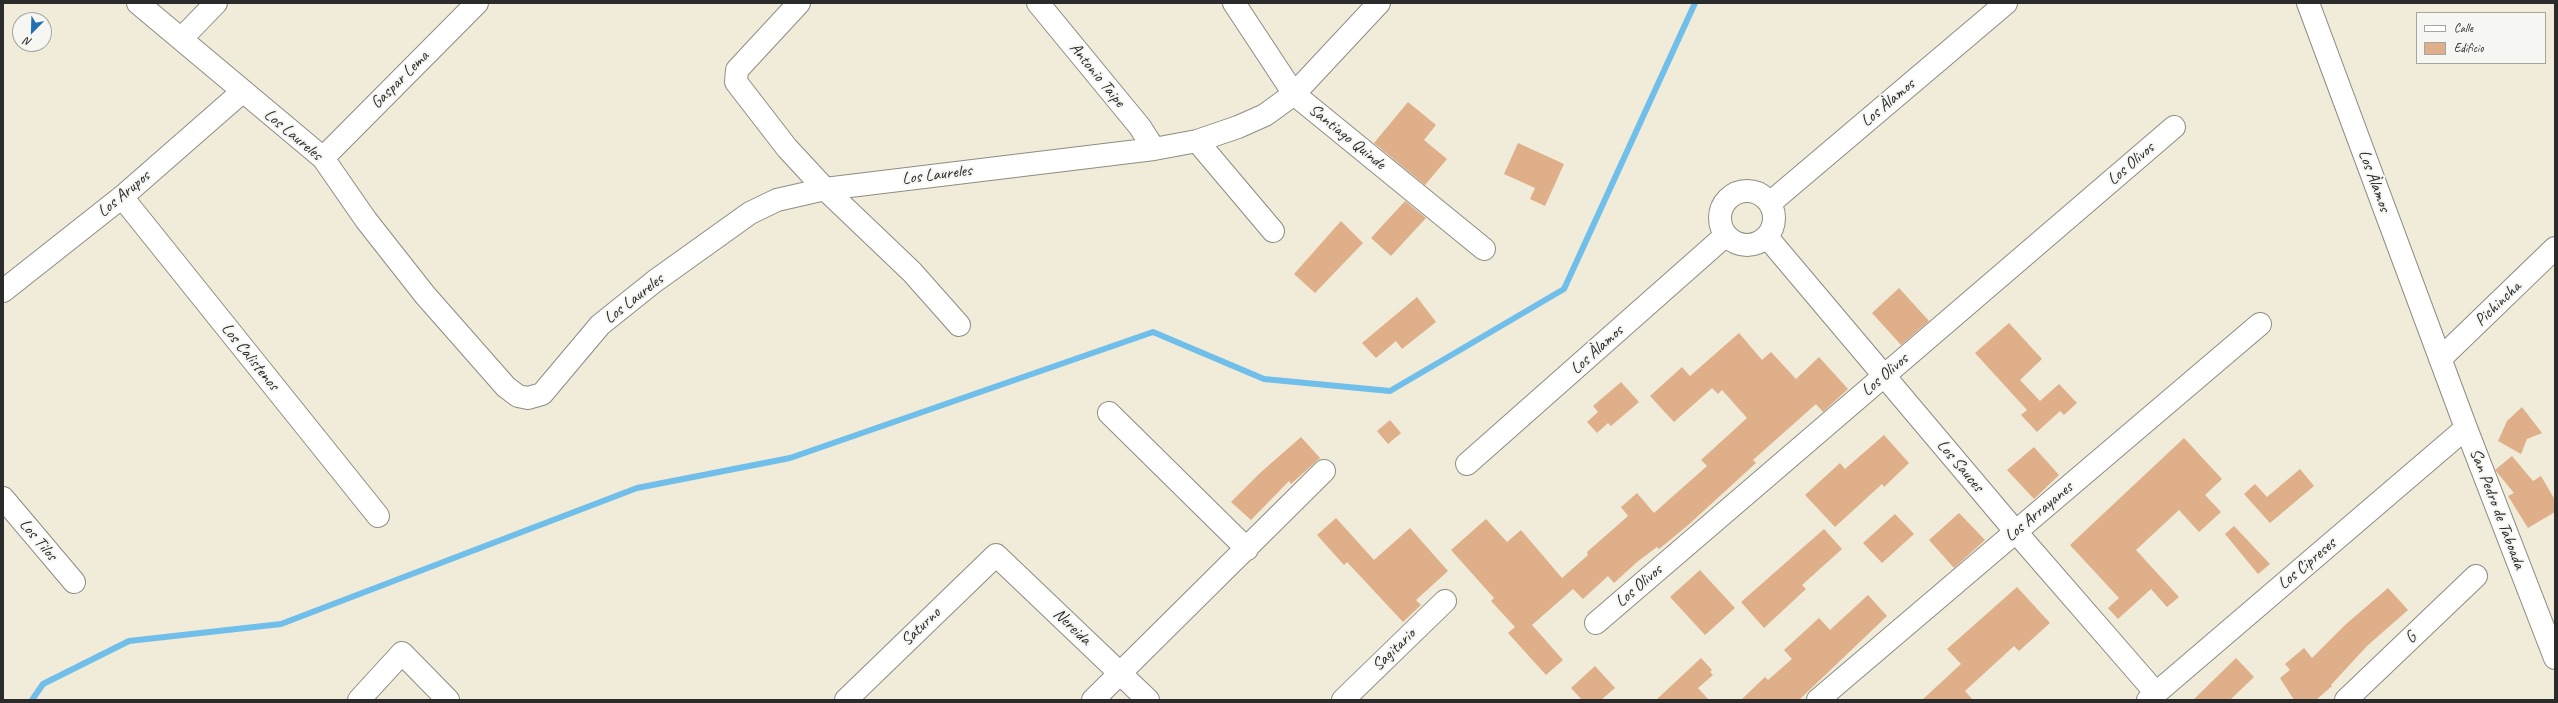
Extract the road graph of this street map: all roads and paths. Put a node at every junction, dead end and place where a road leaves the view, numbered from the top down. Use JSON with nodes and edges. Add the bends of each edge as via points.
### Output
{"nodes":[{"id":1,"x":138,"y":3,"type":"edge"},
{"id":2,"x":216,"y":3,"type":"edge"},
{"id":3,"x":477,"y":3,"type":"edge"},
{"id":4,"x":799,"y":3,"type":"edge"},
{"id":5,"x":1038,"y":3,"type":"edge"},
{"id":6,"x":1234,"y":3,"type":"edge"},
{"id":7,"x":1379,"y":3,"type":"edge"},
{"id":8,"x":2006,"y":3,"type":"edge"},
{"id":9,"x":2308,"y":3,"type":"edge"},
{"id":10,"x":182,"y":38,"type":"junction"},
{"id":11,"x":242,"y":92,"type":"junction"},
{"id":12,"x":1294,"y":94,"type":"junction"},
{"id":13,"x":2174,"y":127,"type":"dead end"},
{"id":14,"x":1196,"y":141,"type":"junction"},
{"id":15,"x":1154,"y":149,"type":"junction"},
{"id":16,"x":323,"y":158,"type":"junction"},
{"id":17,"x":825,"y":189,"type":"junction"},
{"id":18,"x":122,"y":197,"type":"junction"},
{"id":19,"x":1770,"y":203,"type":"junction"},
{"id":20,"x":1273,"y":231,"type":"dead end"},
{"id":21,"x":1726,"y":235,"type":"junction"},
{"id":22,"x":1767,"y":237,"type":"junction"},
{"id":23,"x":2555,"y":248,"type":"edge"},
{"id":24,"x":1484,"y":249,"type":"dead end"},
{"id":25,"x":3,"y":291,"type":"edge"},
{"id":26,"x":2260,"y":324,"type":"dead end"},
{"id":27,"x":959,"y":325,"type":"dead end"},
{"id":28,"x":2440,"y":359,"type":"junction"},
{"id":29,"x":1885,"y":376,"type":"junction"},
{"id":30,"x":1109,"y":412,"type":"dead end"},
{"id":31,"x":2466,"y":428,"type":"junction"},
{"id":32,"x":1467,"y":464,"type":"dead end"},
{"id":33,"x":1324,"y":471,"type":"dead end"},
{"id":34,"x":3,"y":498,"type":"edge"},
{"id":35,"x":378,"y":516,"type":"dead end"},
{"id":36,"x":2016,"y":532,"type":"junction"},
{"id":37,"x":1247,"y":549,"type":"junction"},
{"id":38,"x":996,"y":555,"type":"joint"},
{"id":39,"x":2476,"y":576,"type":"dead end"},
{"id":40,"x":74,"y":582,"type":"dead end"},
{"id":41,"x":1445,"y":601,"type":"dead end"},
{"id":42,"x":1596,"y":623,"type":"dead end"},
{"id":43,"x":2553,"y":642,"type":"edge"},
{"id":44,"x":1121,"y":673,"type":"junction"},
{"id":45,"x":2152,"y":696,"type":"edge"},
{"id":46,"x":359,"y":700,"type":"edge"},
{"id":47,"x":448,"y":700,"type":"edge"},
{"id":48,"x":846,"y":700,"type":"edge"},
{"id":49,"x":1093,"y":700,"type":"edge"},
{"id":50,"x":1148,"y":700,"type":"edge"},
{"id":51,"x":1343,"y":700,"type":"edge"},
{"id":52,"x":1818,"y":700,"type":"edge"},
{"id":53,"x":2346,"y":700,"type":"edge"}],
"edges":[{"from":1,"to":10,"type":"street","name":"Los Laureles"},
{"from":2,"to":10,"type":"street"},
{"from":3,"to":16,"type":"street","name":"Gaspar Lema"},
{"from":4,"to":17,"type":"street","via":[[737,70],[736,77],[738,86],[787,148]]},
{"from":5,"to":15,"type":"street","name":"Antonio Taipe","via":[[1140,127]]},
{"from":6,"to":12,"type":"street","name":"Santiago Quinde"},
{"from":7,"to":12,"type":"street","name":"Los Laureles"},
{"from":8,"to":19,"type":"street","name":"Los Àlamos"},
{"from":9,"to":28,"type":"street","name":"Los Àlamos"},
{"from":10,"to":11,"type":"street","name":"Los Laureles"},
{"from":11,"to":16,"type":"street","name":"Los Laureles"},
{"from":11,"to":18,"type":"street","name":"Los Arupos"},
{"from":12,"to":14,"type":"street","name":"Los Laureles","via":[[1265,115]]},
{"from":12,"to":24,"type":"street","name":"Santiago Quinde"},
{"from":13,"to":29,"type":"street","name":"Los Olivos"},
{"from":14,"to":15,"type":"street","name":"Los Laureles"},
{"from":14,"to":20,"type":"street"},
{"from":15,"to":17,"type":"street","name":"Los Laureles"},
{"from":16,"to":17,"type":"street","name":"Los Laureles","via":[[366,220],[425,295],[506,387],[518,396],[528,398],[542,394],[551,385],[600,325],[655,281],[750,213],[777,200]]},
{"from":17,"to":27,"type":"street","via":[[912,272]]},
{"from":18,"to":25,"type":"street","name":"Los Arupos"},
{"from":18,"to":35,"type":"street","name":"Los Calistenos"},
{"from":19,"to":21,"type":"street","via":[[1756,192],[1747,191],[1731,196],[1721,210],[1721,224]]},
{"from":19,"to":22,"type":"street","via":[[1774,220]]},
{"from":21,"to":22,"type":"street","via":[[1741,245],[1750,245]]},
{"from":21,"to":32,"type":"street","name":"Los Àlamos"},
{"from":22,"to":29,"type":"street","name":"Los Sauces"},
{"from":23,"to":28,"type":"street","name":"Pichincha"},
{"from":26,"to":36,"type":"street","name":"Los Arrayanes"},
{"from":28,"to":31,"type":"street","name":"San Pedro de Taboada"},
{"from":29,"to":36,"type":"street","name":"Los Sauces"},
{"from":29,"to":42,"type":"street","name":"Los Olivos"},
{"from":30,"to":37,"type":"street"},
{"from":31,"to":43,"type":"street","name":"San Pedro de Taboada"},
{"from":31,"to":45,"type":"street","name":"Los Cipreses"},
{"from":33,"to":37,"type":"street"},
{"from":34,"to":40,"type":"street","name":"Los Tilos"},
{"from":36,"to":45,"type":"street","name":"Los Sauces"},
{"from":36,"to":52,"type":"street","name":"Los Arrayanes"},
{"from":37,"to":44,"type":"street"},
{"from":38,"to":44,"type":"street","name":"Nereida"},
{"from":38,"to":48,"type":"street","name":"Saturno"},
{"from":39,"to":53,"type":"street","name":"G"},
{"from":41,"to":51,"type":"street","name":"Sagitario"},
{"from":44,"to":49,"type":"street"},
{"from":44,"to":50,"type":"street","name":"Nereida"},
{"from":46,"to":47,"type":"street","via":[[402,653]]}]}
